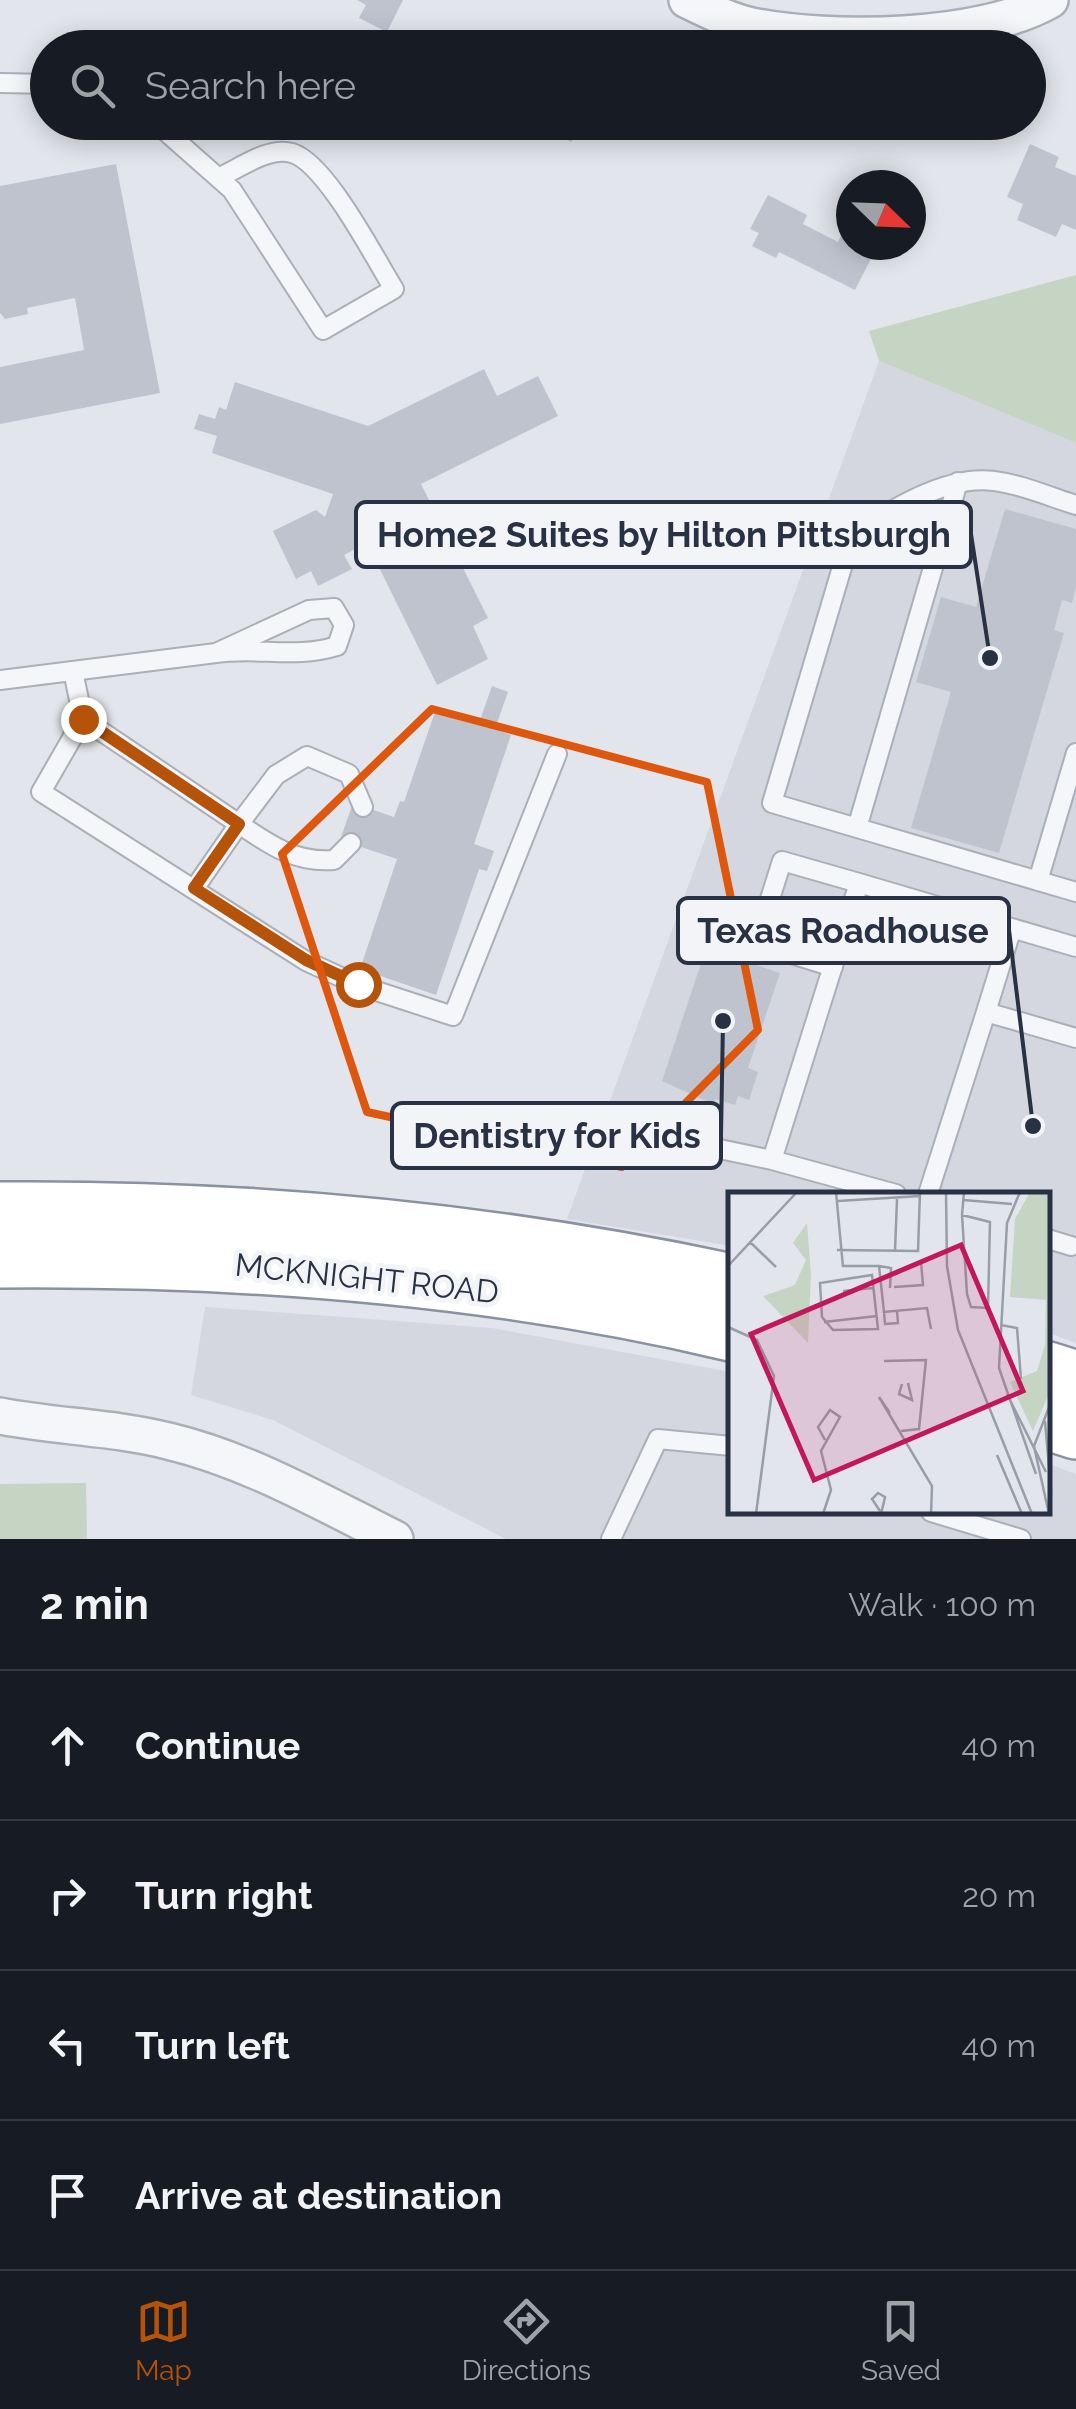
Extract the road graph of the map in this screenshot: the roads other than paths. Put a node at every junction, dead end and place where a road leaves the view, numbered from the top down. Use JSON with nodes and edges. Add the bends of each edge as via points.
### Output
{"nodes":[{"id":1,"x":687,"y":0,"type":"edge"},
{"id":2,"x":1050,"y":0,"type":"edge"},
{"id":3,"x":812,"y":30,"type":"edge"},
{"id":4,"x":923,"y":30,"type":"edge"},
{"id":5,"x":0,"y":83,"type":"edge"},
{"id":6,"x":30,"y":84,"type":"edge"},
{"id":7,"x":177,"y":140,"type":"edge"},
{"id":8,"x":220,"y":177,"type":"junction"},
{"id":9,"x":958,"y":482,"type":"junction"},
{"id":10,"x":1076,"y":505,"type":"edge"},
{"id":11,"x":216,"y":653,"type":"junction"},
{"id":12,"x":73,"y":671,"type":"junction"},
{"id":13,"x":0,"y":680,"type":"edge"},
{"id":14,"x":83,"y":719,"type":"junction"},
{"id":15,"x":1076,"y":753,"type":"edge"},
{"id":16,"x":557,"y":754,"type":"dead end"},
{"id":17,"x":364,"y":807,"type":"dead end"},
{"id":18,"x":239,"y":824,"type":"junction"},
{"id":19,"x":857,"y":828,"type":"junction"},
{"id":20,"x":352,"y":844,"type":"dead end"},
{"id":21,"x":1038,"y":881,"type":"junction"},
{"id":22,"x":859,"y":884,"type":"junction"},
{"id":23,"x":194,"y":888,"type":"junction"},
{"id":24,"x":1076,"y":892,"type":"edge"},
{"id":25,"x":1012,"y":928,"type":"junction"},
{"id":26,"x":1076,"y":947,"type":"edge"},
{"id":27,"x":833,"y":967,"type":"junction"},
{"id":28,"x":986,"y":1012,"type":"junction"},
{"id":29,"x":1076,"y":1038,"type":"edge"},
{"id":30,"x":628,"y":1130,"type":"dead end"},
{"id":31,"x":772,"y":1160,"type":"junction"},
{"id":32,"x":889,"y":1192,"type":"edge"},
{"id":33,"x":929,"y":1192,"type":"edge"},
{"id":34,"x":0,"y":1210,"type":"edge"},
{"id":35,"x":1051,"y":1240,"type":"edge"},
{"id":36,"x":1070,"y":1246,"type":"dead end"},
{"id":37,"x":0,"y":1260,"type":"edge"},
{"id":38,"x":728,"y":1281,"type":"edge"},
{"id":39,"x":728,"y":1332,"type":"edge"},
{"id":40,"x":1051,"y":1371,"type":"edge"},
{"id":41,"x":1076,"y":1379,"type":"edge"},
{"id":42,"x":0,"y":1416,"type":"edge"},
{"id":43,"x":1051,"y":1423,"type":"edge"},
{"id":44,"x":50,"y":1426,"type":"junction"},
{"id":45,"x":1076,"y":1431,"type":"edge"},
{"id":46,"x":0,"y":1437,"type":"edge"},
{"id":47,"x":728,"y":1446,"type":"edge"},
{"id":48,"x":938,"y":1514,"type":"edge"},
{"id":49,"x":963,"y":1521,"type":"junction"},
{"id":50,"x":394,"y":1539,"type":"edge"},
{"id":51,"x":611,"y":1539,"type":"edge"},
{"id":52,"x":956,"y":1539,"type":"edge"},
{"id":53,"x":1021,"y":1539,"type":"edge"}],
"edges":[{"from":1,"to":3,"type":"street","via":[[752,26]]},
{"from":2,"to":4,"type":"street","via":[[987,25]]},
{"from":5,"to":6,"type":"lane"},
{"from":7,"to":8,"type":"lane"},
{"from":8,"to":8,"type":"lane","via":[[324,330],[394,288],[315,166],[292,152],[269,154]]},
{"from":9,"to":10,"type":"lane","via":[[993,480]]},
{"from":9,"to":19,"type":"lane"},
{"from":9,"to":19,"type":"lane","via":[[851,537],[772,803]]},
{"from":11,"to":11,"type":"lane","via":[[317,652],[337,646],[344,625],[334,608],[309,610]]},
{"from":11,"to":12,"type":"lane"},
{"from":12,"to":13,"type":"lane"},
{"from":12,"to":14,"type":"lane"},
{"from":14,"to":18,"type":"lane"},
{"from":14,"to":23,"type":"lane","via":[[41,792]]},
{"from":15,"to":21,"type":"lane"},
{"from":16,"to":23,"type":"lane","via":[[453,1016],[306,960]]},
{"from":17,"to":18,"type":"lane","via":[[350,774],[308,756],[276,775]]},
{"from":18,"to":20,"type":"lane","via":[[308,862],[334,860]]},
{"from":18,"to":23,"type":"lane"},
{"from":19,"to":21,"type":"lane"},
{"from":21,"to":24,"type":"lane"},
{"from":22,"to":25,"type":"lane"},
{"from":22,"to":27,"type":"lane"},
{"from":22,"to":27,"type":"lane","via":[[782,861],[756,943]]},
{"from":25,"to":26,"type":"lane"},
{"from":25,"to":28,"type":"lane"},
{"from":27,"to":31,"type":"lane"},
{"from":28,"to":29,"type":"lane"},
{"from":28,"to":33,"type":"lane"},
{"from":30,"to":31,"type":"lane"},
{"from":31,"to":32,"type":"lane"},
{"from":34,"to":38,"type":"highway","name":"MCKNIGHT ROAD","via":[[358,1223],[556,1248]]},
{"from":35,"to":36,"type":"lane"},
{"from":37,"to":39,"type":"highway","name":"MCKNIGHT ROAD","via":[[161,1261],[370,1274],[548,1297]]},
{"from":40,"to":41,"type":"highway"},
{"from":42,"to":44,"type":"street"},
{"from":43,"to":45,"type":"highway"},
{"from":44,"to":46,"type":"street"},
{"from":44,"to":50,"type":"street","via":[[132,1433],[208,1452]]},
{"from":47,"to":51,"type":"lane","via":[[658,1439]]},
{"from":48,"to":49,"type":"lane"},
{"from":49,"to":52,"type":"lane"},
{"from":49,"to":53,"type":"lane"}]}
